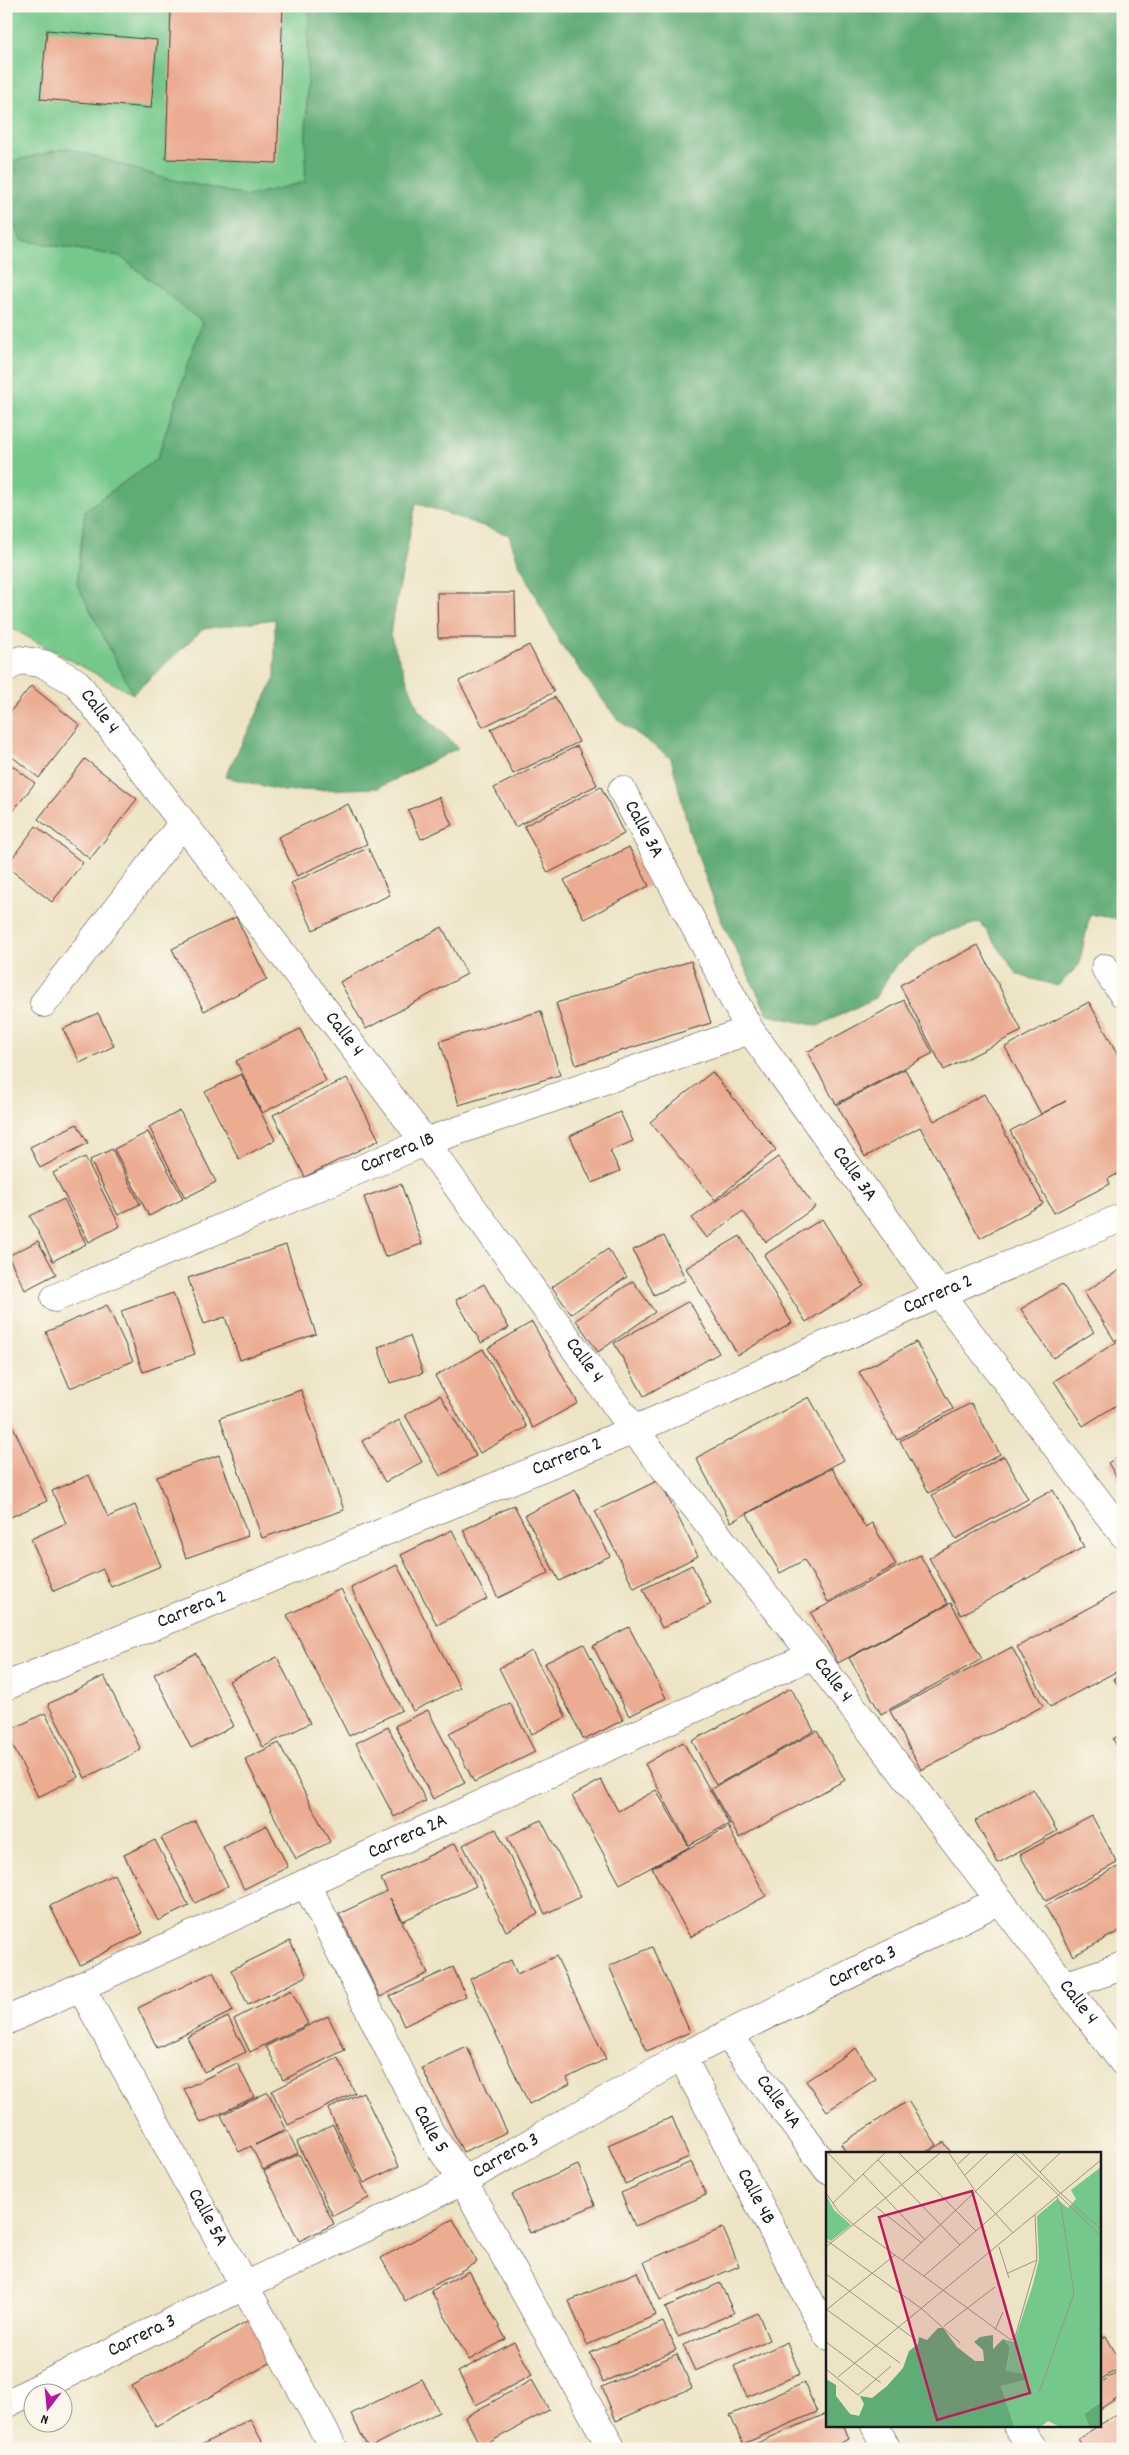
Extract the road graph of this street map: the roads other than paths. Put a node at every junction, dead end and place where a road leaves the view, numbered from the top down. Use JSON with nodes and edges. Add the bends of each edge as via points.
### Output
{"nodes":[{"id":1,"x":6,"y":668,"type":"edge"},
{"id":2,"x":622,"y":790,"type":"dead end"},
{"id":3,"x":182,"y":824,"type":"junction"},
{"id":4,"x":1105,"y":968,"type":"dead end"},
{"id":5,"x":1123,"y":994,"type":"edge"},
{"id":6,"x":44,"y":1003,"type":"dead end"},
{"id":7,"x":750,"y":1030,"type":"junction"},
{"id":8,"x":425,"y":1142,"type":"junction"},
{"id":9,"x":1123,"y":1217,"type":"edge"},
{"id":10,"x":940,"y":1294,"type":"junction"},
{"id":11,"x":55,"y":1298,"type":"dead end"},
{"id":12,"x":634,"y":1430,"type":"junction"},
{"id":13,"x":1123,"y":1534,"type":"edge"},
{"id":14,"x":812,"y":1655,"type":"junction"},
{"id":15,"x":6,"y":1686,"type":"edge"},
{"id":16,"x":306,"y":1882,"type":"junction"},
{"id":17,"x":1000,"y":1900,"type":"junction"},
{"id":18,"x":1123,"y":1966,"type":"edge"},
{"id":19,"x":1064,"y":1986,"type":"junction"},
{"id":20,"x":81,"y":1988,"type":"junction"},
{"id":21,"x":6,"y":2021,"type":"edge"},
{"id":22,"x":727,"y":2034,"type":"junction"},
{"id":23,"x":682,"y":2057,"type":"junction"},
{"id":24,"x":1123,"y":2062,"type":"edge"},
{"id":25,"x":826,"y":2167,"type":"edge"},
{"id":26,"x":463,"y":2181,"type":"junction"},
{"id":27,"x":244,"y":2286,"type":"junction"},
{"id":28,"x":826,"y":2332,"type":"edge"},
{"id":29,"x":6,"y":2404,"type":"edge"},
{"id":30,"x":876,"y":2428,"type":"edge"},
{"id":31,"x":1018,"y":2428,"type":"edge"},
{"id":32,"x":334,"y":2449,"type":"edge"},
{"id":33,"x":612,"y":2449,"type":"edge"},
{"id":34,"x":887,"y":2449,"type":"edge"},
{"id":35,"x":1034,"y":2449,"type":"edge"}],
"edges":[{"from":1,"to":3,"type":"street","name":"Calle 4","via":[[20,660],[44,664],[77,683]]},
{"from":2,"to":7,"type":"street","name":"Calle 3A"},
{"from":3,"to":6,"type":"street"},
{"from":3,"to":8,"type":"street","name":"Calle 4"},
{"from":4,"to":5,"type":"street"},
{"from":7,"to":8,"type":"street","name":"Carrera 1B"},
{"from":7,"to":10,"type":"street","name":"Calle 3A"},
{"from":8,"to":11,"type":"street","name":"Carrera 1B"},
{"from":8,"to":12,"type":"street","name":"Calle 4"},
{"from":9,"to":10,"type":"street","name":"Carrera 2"},
{"from":10,"to":12,"type":"street","name":"Carrera 2"},
{"from":10,"to":13,"type":"street","name":"Calle 3A"},
{"from":12,"to":14,"type":"street","name":"Calle 4"},
{"from":12,"to":15,"type":"street","name":"Carrera 2"},
{"from":14,"to":16,"type":"street","name":"Carrera 2A"},
{"from":14,"to":17,"type":"street","name":"Calle 4"},
{"from":16,"to":20,"type":"street","name":"Carrera 2A"},
{"from":16,"to":26,"type":"street","name":"Calle 5","via":[[431,2134]]},
{"from":17,"to":19,"type":"street","name":"Calle 4"},
{"from":17,"to":22,"type":"street","name":"Carrera 3"},
{"from":18,"to":19,"type":"street"},
{"from":19,"to":24,"type":"street","name":"Calle 4"},
{"from":20,"to":21,"type":"street","name":"Carrera 2A"},
{"from":20,"to":27,"type":"street","name":"Calle 5A"},
{"from":22,"to":23,"type":"street","name":"Carrera 3"},
{"from":22,"to":25,"type":"street","name":"Calle 4A"},
{"from":23,"to":26,"type":"street","name":"Carrera 3"},
{"from":23,"to":28,"type":"street","name":"Calle 4B"},
{"from":26,"to":27,"type":"street","name":"Carrera 3"},
{"from":26,"to":33,"type":"street","name":"Calle 5"},
{"from":27,"to":29,"type":"street","name":"Carrera 3"},
{"from":27,"to":32,"type":"street","name":"Calle 5A"},
{"from":30,"to":34,"type":"street"},
{"from":31,"to":35,"type":"street"}]}
